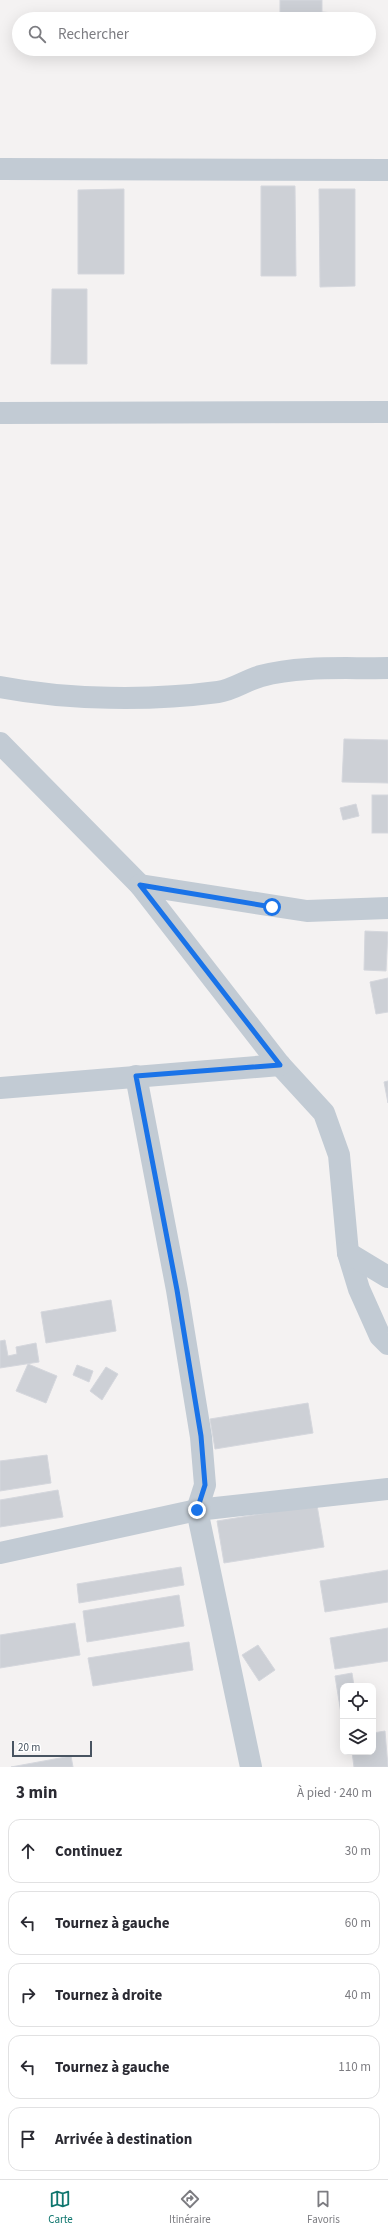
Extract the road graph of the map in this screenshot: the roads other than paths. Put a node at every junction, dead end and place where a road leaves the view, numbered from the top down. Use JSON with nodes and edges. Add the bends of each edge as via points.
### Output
{"nodes":[{"id":1,"x":0,"y":170,"type":"edge"},
{"id":2,"x":388,"y":170,"type":"edge"},
{"id":3,"x":388,"y":412,"type":"edge"},
{"id":4,"x":0,"y":413,"type":"edge"},
{"id":5,"x":388,"y":668,"type":"edge"},
{"id":6,"x":0,"y":687,"type":"edge"},
{"id":7,"x":0,"y":743,"type":"edge"},
{"id":8,"x":140,"y":885,"type":"junction"},
{"id":9,"x":388,"y":908,"type":"edge"},
{"id":10,"x":280,"y":1065,"type":"junction"},
{"id":11,"x":136,"y":1076,"type":"junction"},
{"id":12,"x":0,"y":1088,"type":"edge"},
{"id":13,"x":348,"y":1253,"type":"junction"},
{"id":14,"x":388,"y":1277,"type":"edge"},
{"id":15,"x":388,"y":1344,"type":"edge"},
{"id":16,"x":388,"y":1489,"type":"edge"},
{"id":17,"x":197,"y":1510,"type":"junction"},
{"id":18,"x":0,"y":1553,"type":"edge"},
{"id":19,"x":251,"y":1767,"type":"edge"}],
"edges":[{"from":1,"to":2,"type":"street"},
{"from":3,"to":4,"type":"street"},
{"from":5,"to":6,"type":"street","via":[[300,670],[261,676],[220,692],[171,695],[91,698]]},
{"from":7,"to":8,"type":"street"},
{"from":8,"to":9,"type":"street","via":[[307,911]]},
{"from":8,"to":10,"type":"street"},
{"from":10,"to":11,"type":"street"},
{"from":10,"to":13,"type":"street","via":[[324,1113],[339,1155]]},
{"from":11,"to":12,"type":"street"},
{"from":11,"to":17,"type":"street","via":[[177,1290],[201,1436],[205,1485]]},
{"from":13,"to":14,"type":"street"},
{"from":13,"to":15,"type":"street","via":[[359,1288],[380,1336]]},
{"from":16,"to":17,"type":"street"},
{"from":17,"to":18,"type":"street"},
{"from":17,"to":19,"type":"street"}]}
